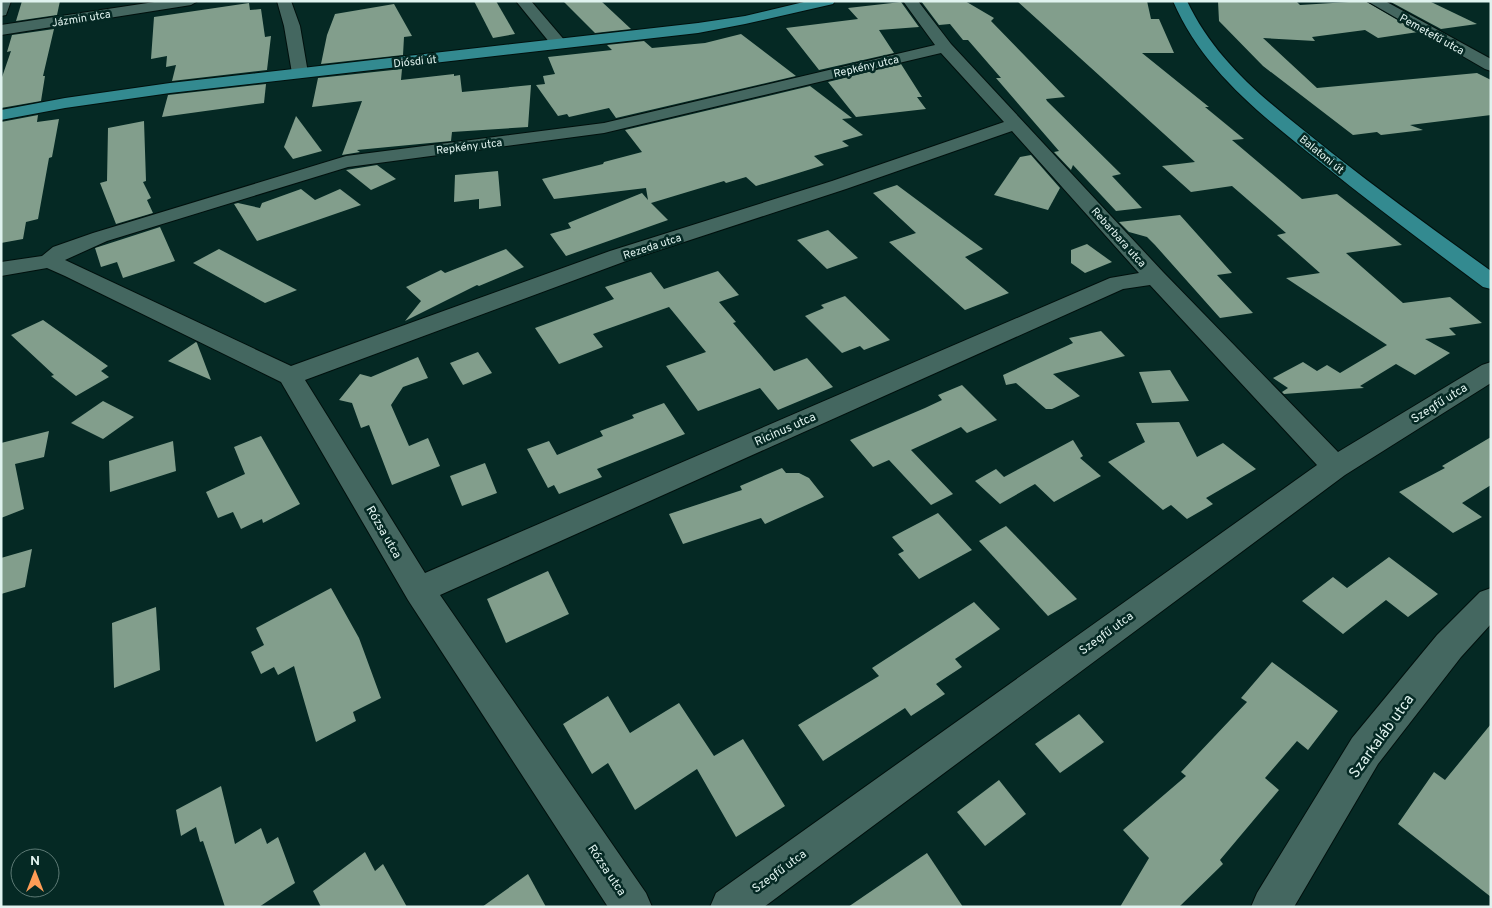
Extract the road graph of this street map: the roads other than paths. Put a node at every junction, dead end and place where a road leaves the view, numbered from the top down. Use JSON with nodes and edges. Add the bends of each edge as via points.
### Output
{"nodes":[{"id":1,"x":4,"y":1,"type":"edge"},
{"id":2,"x":191,"y":1,"type":"edge"},
{"id":3,"x":284,"y":1,"type":"edge"},
{"id":4,"x":523,"y":1,"type":"edge"},
{"id":5,"x":828,"y":1,"type":"edge"},
{"id":6,"x":910,"y":1,"type":"edge"},
{"id":7,"x":1180,"y":1,"type":"edge"},
{"id":8,"x":1374,"y":1,"type":"edge"},
{"id":9,"x":1,"y":12,"type":"edge"},
{"id":10,"x":1,"y":30,"type":"edge"},
{"id":11,"x":560,"y":45,"type":"junction"},
{"id":12,"x":945,"y":47,"type":"junction"},
{"id":13,"x":1491,"y":66,"type":"edge"},
{"id":14,"x":300,"y":73,"type":"junction"},
{"id":15,"x":1,"y":115,"type":"edge"},
{"id":16,"x":1016,"y":124,"type":"junction"},
{"id":17,"x":49,"y":261,"type":"junction"},
{"id":18,"x":1,"y":269,"type":"edge"},
{"id":19,"x":1155,"y":277,"type":"junction"},
{"id":20,"x":1491,"y":282,"type":"edge"},
{"id":21,"x":1491,"y":371,"type":"edge"},
{"id":22,"x":290,"y":376,"type":"junction"},
{"id":23,"x":1335,"y":467,"type":"junction"},
{"id":24,"x":419,"y":590,"type":"junction"},
{"id":25,"x":1491,"y":602,"type":"edge"},
{"id":26,"x":632,"y":907,"type":"edge"},
{"id":27,"x":730,"y":907,"type":"edge"},
{"id":28,"x":1271,"y":907,"type":"edge"}],
"edges":[{"from":1,"to":9,"type":"street"},
{"from":2,"to":10,"type":"street","name":"Jázmin utca"},
{"from":3,"to":14,"type":"street"},
{"from":4,"to":11,"type":"street"},
{"from":5,"to":11,"type":"main road","name":"Diósdi út","via":[[720,25]]},
{"from":6,"to":12,"type":"street","name":"Rebarbara utca"},
{"from":7,"to":20,"type":"main road","name":"Balatoni út","via":[[1196,36],[1248,92],[1357,182]]},
{"from":8,"to":13,"type":"street","name":"Pemetefű utca"},
{"from":11,"to":14,"type":"main road","name":"Diósdi út"},
{"from":12,"to":16,"type":"street","name":"Rebarbara utca"},
{"from":12,"to":17,"type":"street","name":"Repkény utca","via":[[604,128],[346,162],[93,239],[61,252]]},
{"from":14,"to":15,"type":"main road","name":"Diósdi út","via":[[105,96]]},
{"from":16,"to":19,"type":"street","name":"Rebarbara utca"},
{"from":16,"to":22,"type":"street","name":"Rezeda utca","via":[[618,256]]},
{"from":17,"to":18,"type":"street","name":"Repkény utca"},
{"from":17,"to":22,"type":"street"},
{"from":19,"to":23,"type":"street","name":"Rebarbara utca"},
{"from":19,"to":24,"type":"street","name":"Ricinus utca","via":[[1118,283]]},
{"from":21,"to":23,"type":"street","name":"Szegfű utca"},
{"from":22,"to":24,"type":"street","name":"Rózsa utca"},
{"from":23,"to":27,"type":"street","name":"Szegfű utca"},
{"from":24,"to":26,"type":"street","name":"Rózsa utca"},
{"from":25,"to":28,"type":"street","name":"Szarkaláb utca","via":[[1449,646],[1365,751]]}]}
